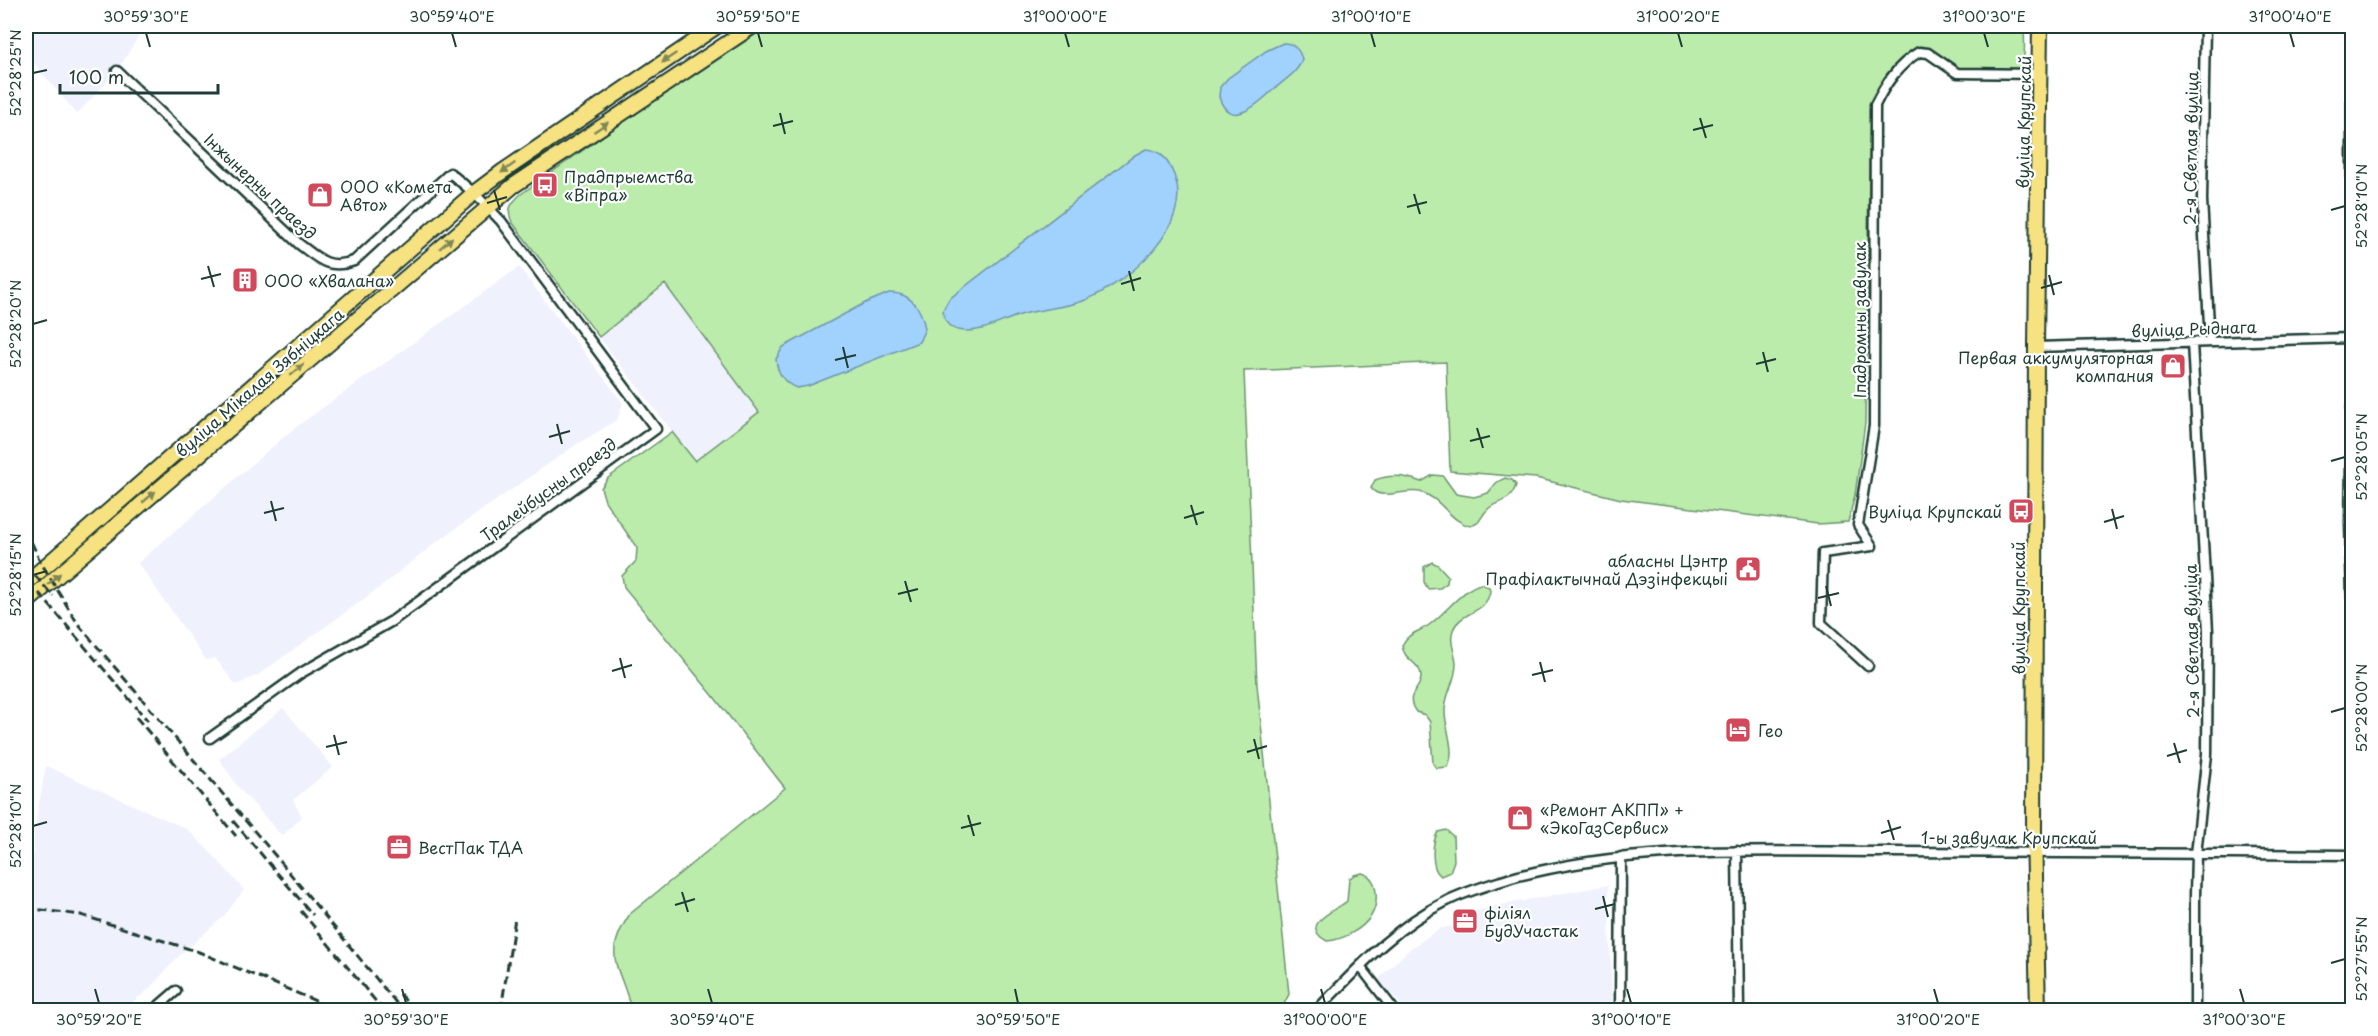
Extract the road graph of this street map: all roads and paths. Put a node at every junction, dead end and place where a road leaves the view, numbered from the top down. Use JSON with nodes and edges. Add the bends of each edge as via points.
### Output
{"nodes":[{"id":1,"x":717,"y":26,"type":"edge"},
{"id":2,"x":753,"y":26,"type":"edge"},
{"id":3,"x":2040,"y":26,"type":"edge"},
{"id":4,"x":2205,"y":26,"type":"edge"},
{"id":5,"x":2352,"y":26,"type":"edge"},
{"id":6,"x":117,"y":70,"type":"dead end"},
{"id":7,"x":2040,"y":74,"type":"junction"},
{"id":8,"x":474,"y":193,"type":"junction"},
{"id":9,"x":488,"y":207,"type":"junction"},
{"id":10,"x":2352,"y":222,"type":"edge"},
{"id":11,"x":2352,"y":338,"type":"edge"},
{"id":12,"x":2210,"y":342,"type":"junction"},
{"id":13,"x":2192,"y":343,"type":"junction"},
{"id":14,"x":2036,"y":347,"type":"junction"},
{"id":15,"x":2352,"y":406,"type":"edge"},
{"id":16,"x":26,"y":583,"type":"edge"},
{"id":17,"x":2352,"y":598,"type":"edge"},
{"id":18,"x":26,"y":603,"type":"edge"},
{"id":19,"x":1868,"y":666,"type":"dead end"},
{"id":20,"x":210,"y":738,"type":"dead end"},
{"id":21,"x":1737,"y":851,"type":"junction"},
{"id":22,"x":2034,"y":851,"type":"junction"},
{"id":23,"x":2196,"y":854,"type":"junction"},
{"id":24,"x":2352,"y":855,"type":"edge"},
{"id":25,"x":1621,"y":857,"type":"junction"},
{"id":26,"x":1360,"y":966,"type":"junction"},
{"id":27,"x":176,"y":991,"type":"dead end"},
{"id":28,"x":154,"y":1011,"type":"edge"},
{"id":29,"x":1317,"y":1011,"type":"edge"},
{"id":30,"x":1395,"y":1011,"type":"edge"},
{"id":31,"x":1620,"y":1011,"type":"edge"},
{"id":32,"x":1739,"y":1011,"type":"edge"},
{"id":33,"x":2038,"y":1011,"type":"edge"},
{"id":34,"x":2194,"y":1011,"type":"edge"}],
"edges":[{"from":1,"to":8,"type":"main road","name":"вуліца Мікалая Зябніцкага","one_way":true},
{"from":9,"to":2,"type":"main road","name":"вуліца Мікалая Зябніцкага","one_way":true,"via":[[535,170]]},
{"from":3,"to":7,"type":"main road","name":"вуліца Крупскай"},
{"from":4,"to":12,"type":"street","name":"2-я Светлая вуліца","via":[[2202,200]]},
{"from":5,"to":10,"type":"street"},
{"from":6,"to":8,"type":"street","name":"Інжынерны праезд","via":[[299,244],[325,263],[341,265],[354,261],[450,173]]},
{"from":7,"to":14,"type":"main road","name":"вуліца Крупскай"},
{"from":7,"to":19,"type":"street","name":"Іпадромны завулак","via":[[1957,73],[1928,53],[1919,52],[1888,81],[1875,105],[1874,426],[1858,525],[1872,546],[1823,553],[1821,623]]},
{"from":8,"to":9,"type":"street","name":"Тралейбусны праезд"},
{"from":8,"to":16,"type":"main road","name":"вуліца Мікалая Зябніцкага"},
{"from":18,"to":9,"type":"main road","name":"вуліца Мікалая Зябніцкага","one_way":true},
{"from":9,"to":20,"type":"street","name":"Тралейбусны праезд","via":[[656,429],[392,621],[301,673]]},
{"from":11,"to":12,"type":"street","name":"вуліца Рыднага"},
{"from":12,"to":13,"type":"street","name":"вуліца Рыднага"},
{"from":13,"to":14,"type":"street","name":"вуліца Рыднага"},
{"from":13,"to":23,"type":"street","name":"2-я Светлая вуліца","via":[[2208,631],[2207,754]]},
{"from":14,"to":22,"type":"main road","name":"вуліца Крупскай"},
{"from":15,"to":17,"type":"street"},
{"from":21,"to":22,"type":"street","name":"1-ы завулак Крупскай"},
{"from":21,"to":25,"type":"street","name":"1-ы завулак Крупскай"},
{"from":21,"to":32,"type":"street"},
{"from":22,"to":23,"type":"street","name":"1-ы завулак Крупскай"},
{"from":22,"to":33,"type":"main road","name":"вуліца Крупскай"},
{"from":23,"to":24,"type":"street","name":"1-ы завулак Крупскай"},
{"from":23,"to":34,"type":"street","name":"2-я Светлая вуліца"},
{"from":25,"to":26,"type":"street","name":"1-ы завулак Крупскай","via":[[1556,867],[1464,893],[1409,923]]},
{"from":25,"to":31,"type":"street"},
{"from":26,"to":29,"type":"street","name":"1-ы завулак Крупскай"},
{"from":26,"to":30,"type":"street"},
{"from":27,"to":28,"type":"street"}]}
